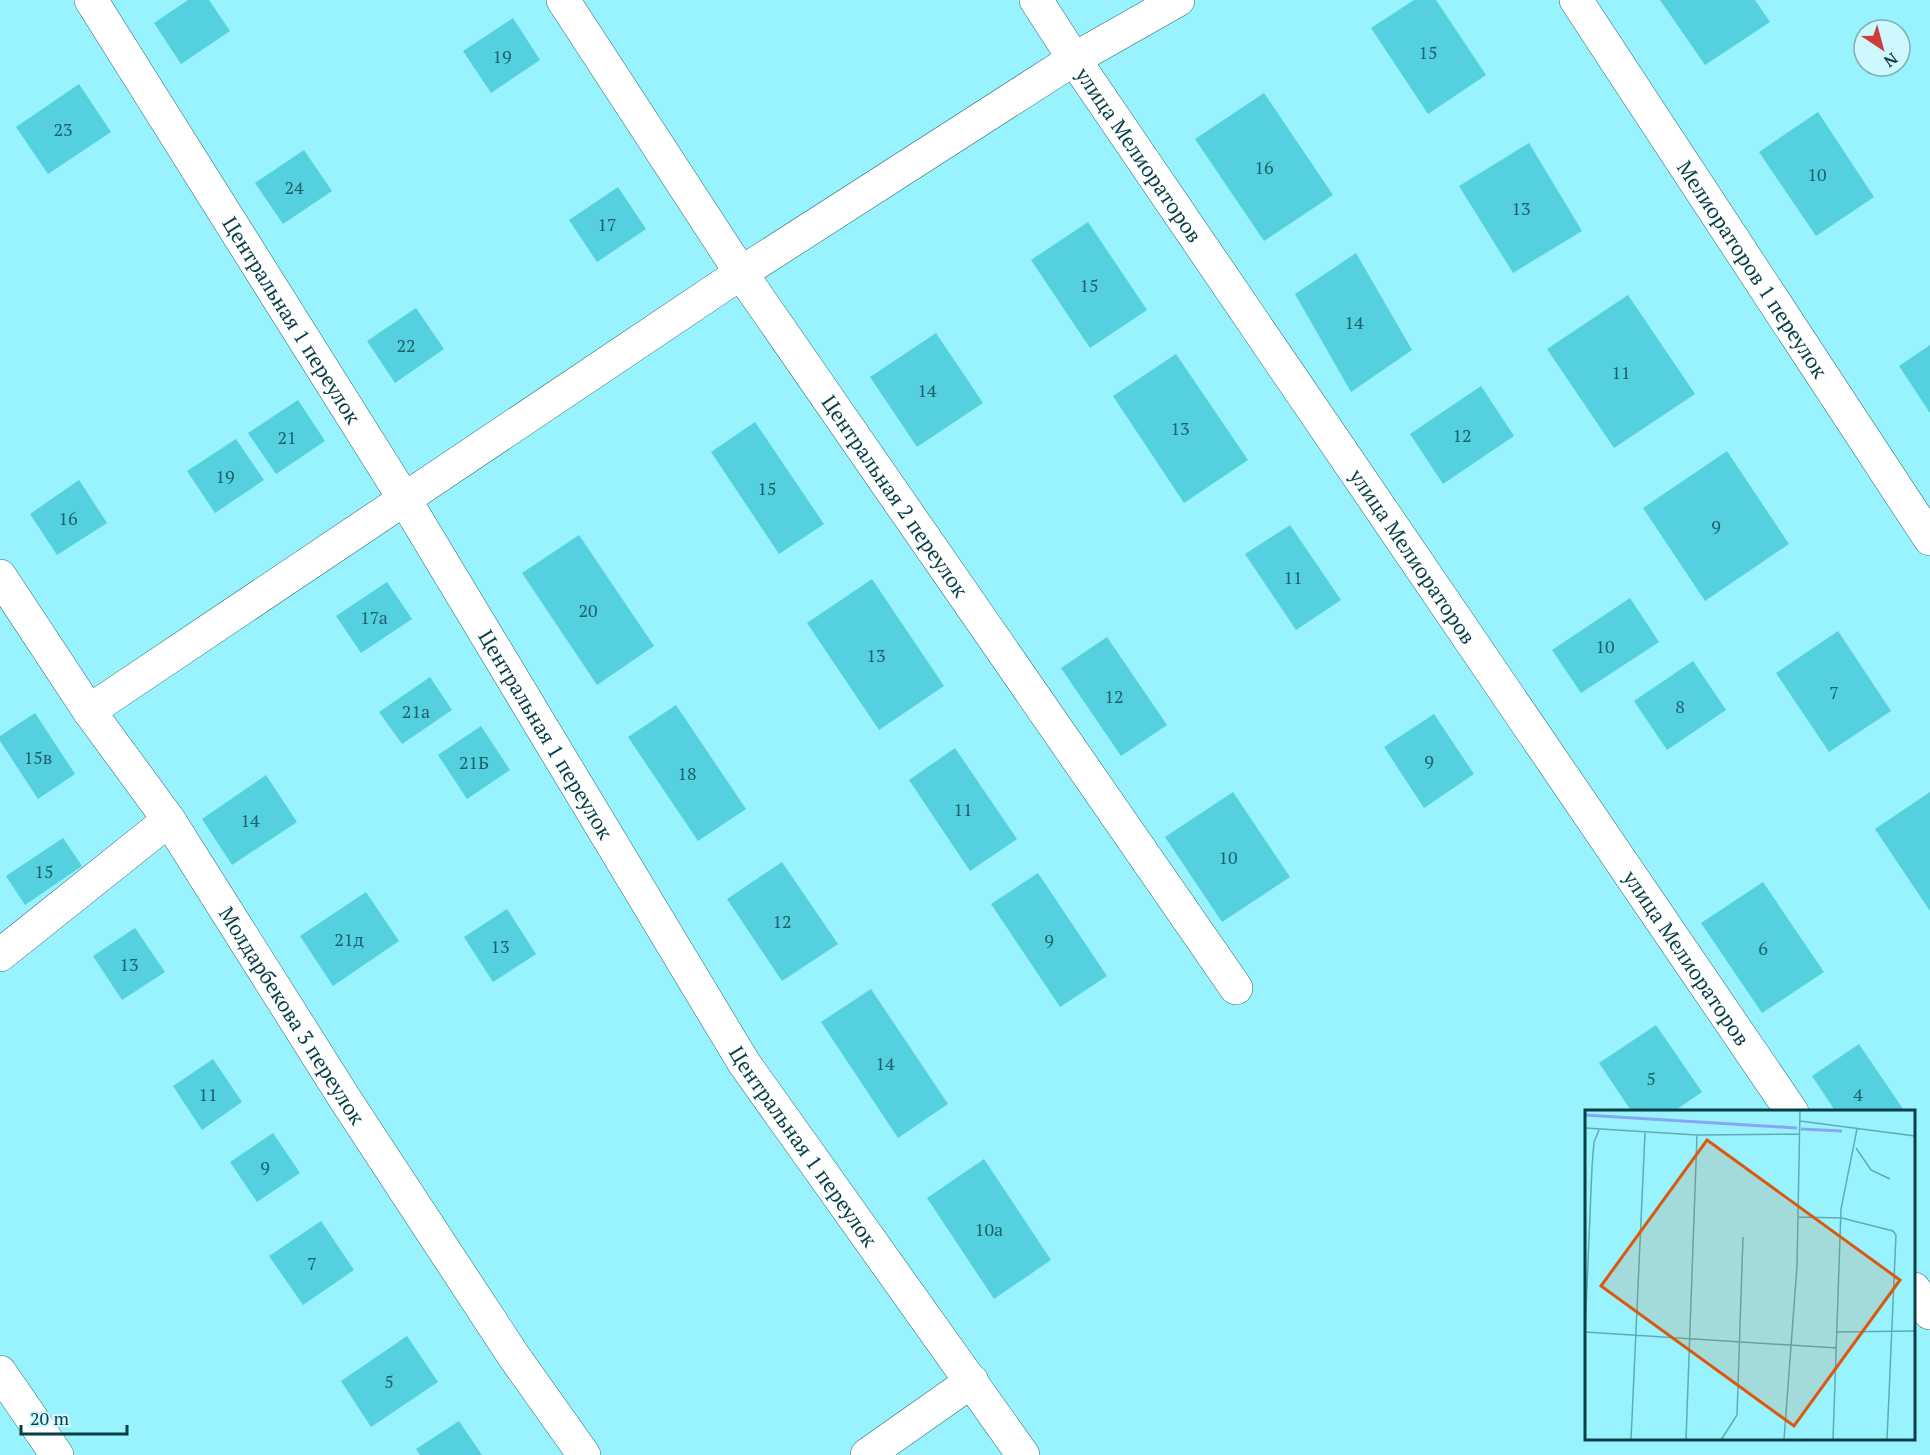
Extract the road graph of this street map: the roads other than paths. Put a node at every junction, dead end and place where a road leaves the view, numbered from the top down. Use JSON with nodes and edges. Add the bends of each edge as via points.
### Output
{"nodes":[{"id":1,"x":91,"y":0,"type":"edge"},
{"id":2,"x":562,"y":0,"type":"edge"},
{"id":3,"x":1036,"y":0,"type":"edge"},
{"id":4,"x":1178,"y":0,"type":"edge"},
{"id":5,"x":1576,"y":0,"type":"edge"},
{"id":6,"x":1074,"y":59,"type":"junction"},
{"id":7,"x":741,"y":273,"type":"junction"},
{"id":8,"x":405,"y":500,"type":"junction"},
{"id":9,"x":1930,"y":539,"type":"edge"},
{"id":10,"x":0,"y":576,"type":"edge"},
{"id":11,"x":89,"y":711,"type":"junction"},
{"id":12,"x":169,"y":820,"type":"junction"},
{"id":13,"x":0,"y":955,"type":"edge"},
{"id":14,"x":1236,"y":988,"type":"dead end"},
{"id":15,"x":1791,"y":1110,"type":"edge"},
{"id":16,"x":1915,"y":1290,"type":"edge"},
{"id":17,"x":1930,"y":1313,"type":"edge"},
{"id":18,"x":0,"y":1372,"type":"edge"},
{"id":19,"x":972,"y":1381,"type":"junction"},
{"id":20,"x":57,"y":1455,"type":"edge"},
{"id":21,"x":584,"y":1455,"type":"edge"},
{"id":22,"x":867,"y":1455,"type":"edge"},
{"id":23,"x":1023,"y":1455,"type":"edge"}],
"edges":[{"from":1,"to":8,"type":"street","name":"Центральная 1 переулок"},
{"from":2,"to":7,"type":"street","name":"Центральная 2 переулок"},
{"from":3,"to":6,"type":"street","name":"улица Мелиораторов"},
{"from":4,"to":6,"type":"street"},
{"from":5,"to":9,"type":"street","name":"Мелиораторов 1 переулок"},
{"from":6,"to":7,"type":"street"},
{"from":6,"to":15,"type":"street","name":"улица Мелиораторов"},
{"from":7,"to":8,"type":"street"},
{"from":7,"to":14,"type":"street","name":"Центральная 2 переулок"},
{"from":8,"to":11,"type":"street"},
{"from":8,"to":19,"type":"street","name":"Центральная 1 переулок","via":[[744,1063]]},
{"from":10,"to":11,"type":"street","name":"Молдарбекова 3 переулок"},
{"from":11,"to":12,"type":"street","name":"Молдарбекова 3 переулок"},
{"from":12,"to":13,"type":"street"},
{"from":12,"to":21,"type":"street","name":"Молдарбекова 3 переулок","via":[[352,1109],[513,1355]]},
{"from":16,"to":17,"type":"street"},
{"from":18,"to":20,"type":"street"},
{"from":19,"to":22,"type":"street"},
{"from":19,"to":23,"type":"street","name":"Центральная 1 переулок"}]}
